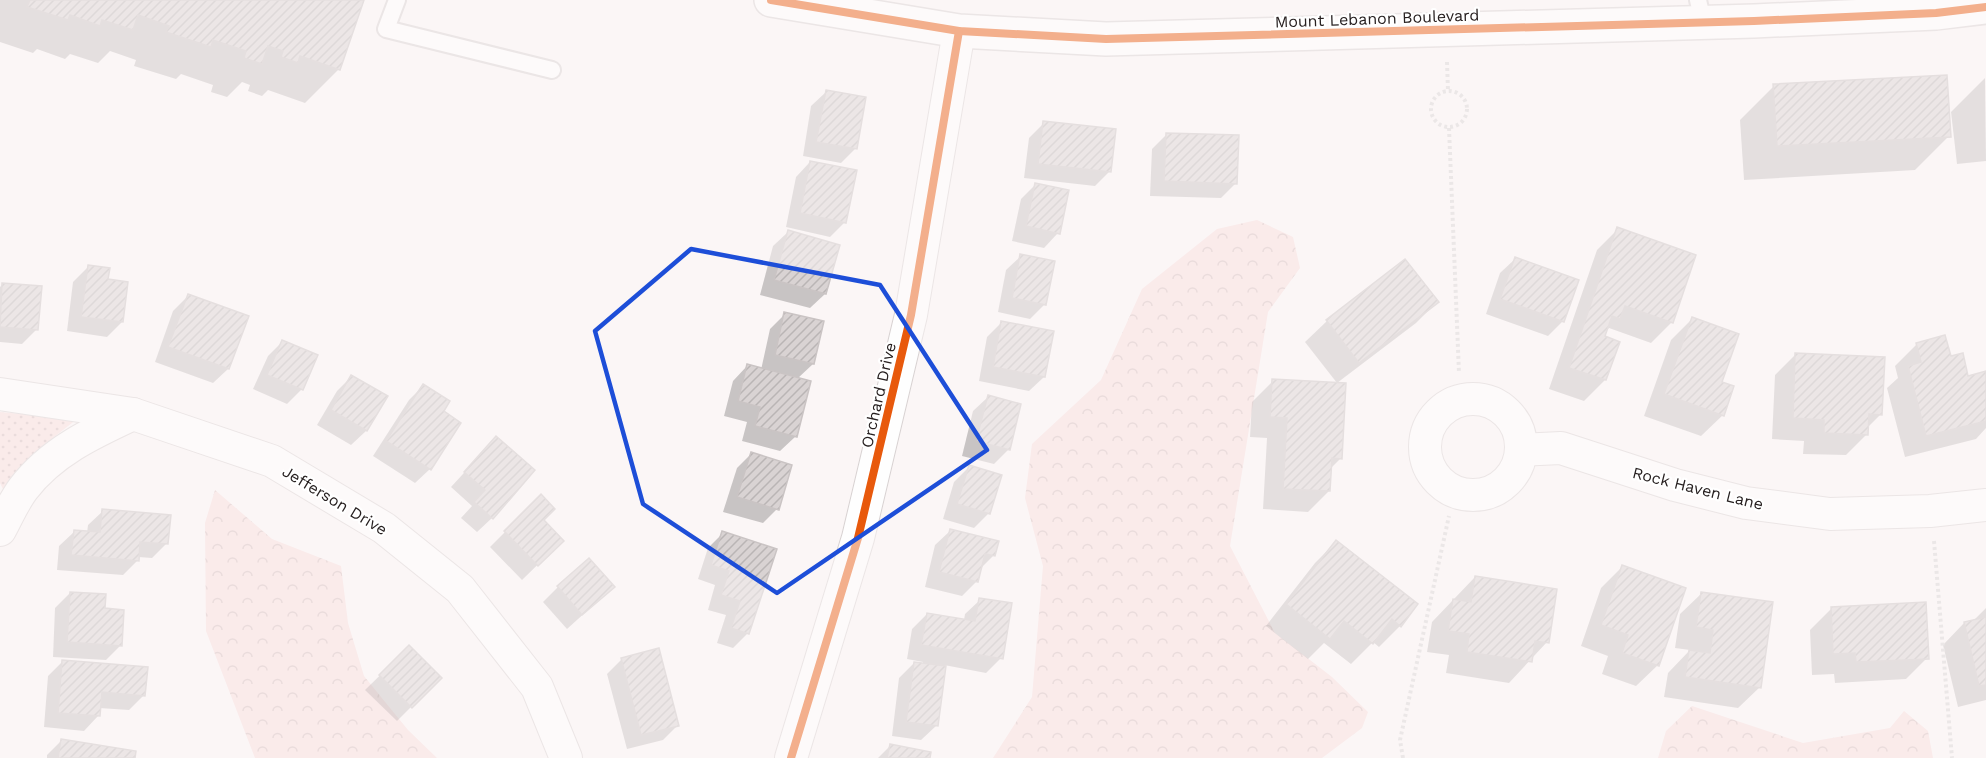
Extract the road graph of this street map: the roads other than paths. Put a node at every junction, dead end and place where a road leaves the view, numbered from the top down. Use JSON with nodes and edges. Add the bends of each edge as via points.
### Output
{"nodes":[{"id":1,"x":397,"y":0,"type":"edge"},
{"id":2,"x":777,"y":1,"type":"edge"},
{"id":3,"x":1986,"y":8,"type":"edge"},
{"id":4,"x":1701,"y":11,"type":"edge"},
{"id":5,"x":959,"y":31,"type":"junction"},
{"id":6,"x":552,"y":70,"type":"dead end"},
{"id":7,"x":0,"y":394,"type":"edge"},
{"id":8,"x":133,"y":414,"type":"junction"},
{"id":9,"x":1521,"y":450,"type":"dead end"},
{"id":10,"x":1986,"y":504,"type":"edge"},
{"id":11,"x":0,"y":530,"type":"edge"},
{"id":12,"x":566,"y":758,"type":"edge"},
{"id":13,"x":791,"y":758,"type":"edge"}],
"edges":[{"from":1,"to":6,"type":"lane","via":[[386,29]]},
{"from":2,"to":5,"type":"street","name":"Mount Lebanon Boulevard"},
{"from":3,"to":4,"type":"street","name":"Mount Lebanon Boulevard","via":[[1936,13]]},
{"from":4,"to":5,"type":"street","name":"Mount Lebanon Boulevard","via":[[1106,39]]},
{"from":5,"to":13,"type":"street","name":"Orchard Drive","via":[[911,315],[858,538]]},
{"from":7,"to":8,"type":"street","name":"Jefferson Drive"},
{"from":8,"to":11,"type":"street","via":[[84,437],[49,461],[23,489]]},
{"from":8,"to":12,"type":"street","name":"Jefferson Drive","via":[[272,461],[384,528],[460,589],[537,687]]},
{"from":9,"to":10,"type":"street","name":"Rock Haven Lane","via":[[1562,448],[1675,485],[1746,503],[1830,514],[1930,511]]}]}
